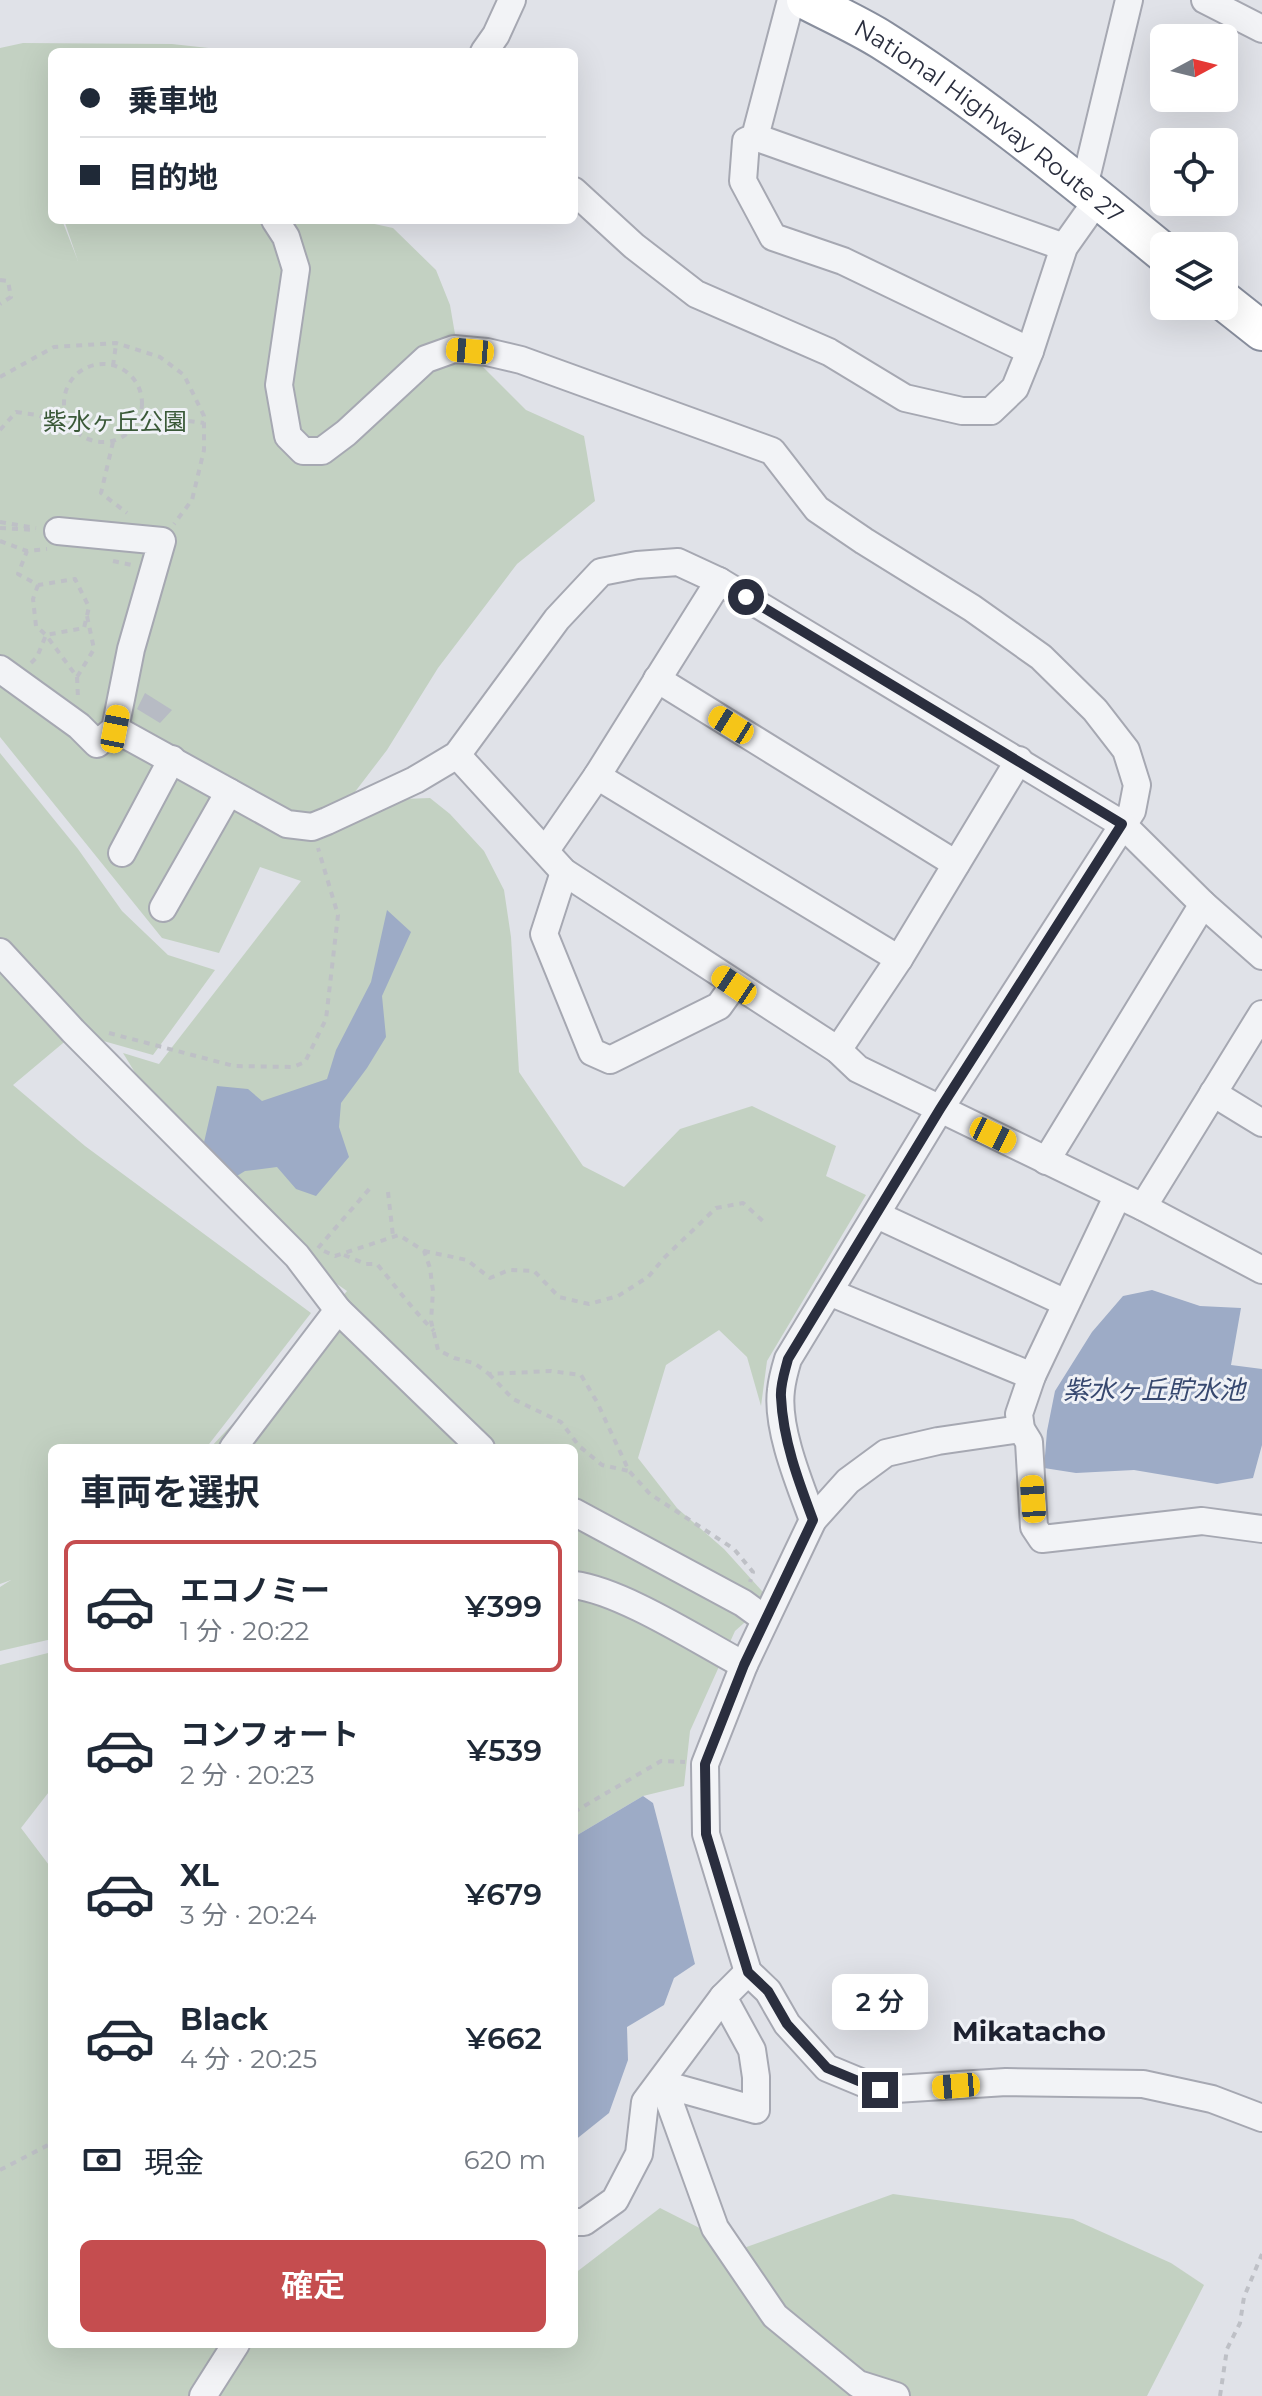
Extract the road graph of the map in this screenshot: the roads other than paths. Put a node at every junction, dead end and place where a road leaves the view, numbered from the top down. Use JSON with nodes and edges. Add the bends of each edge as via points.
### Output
{"nodes":[{"id":1,"x":512,"y":0,"type":"edge"},
{"id":2,"x":791,"y":0,"type":"edge"},
{"id":3,"x":806,"y":0,"type":"edge"},
{"id":4,"x":1129,"y":0,"type":"edge"},
{"id":5,"x":1205,"y":0,"type":"edge"},
{"id":6,"x":1262,"y":29,"type":"edge"},
{"id":7,"x":487,"y":48,"type":"edge"},
{"id":8,"x":755,"y":137,"type":"junction"},
{"id":9,"x":1091,"y":193,"type":"junction"},
{"id":10,"x":578,"y":195,"type":"edge"},
{"id":11,"x":278,"y":224,"type":"edge"},
{"id":12,"x":1150,"y":241,"type":"edge"},
{"id":13,"x":1064,"y":247,"type":"junction"},
{"id":14,"x":1238,"y":312,"type":"edge"},
{"id":15,"x":1262,"y":331,"type":"edge"},
{"id":16,"x":1030,"y":351,"type":"junction"},
{"id":17,"x":58,"y":538,"type":"road end"},
{"id":18,"x":719,"y":581,"type":"junction"},
{"id":19,"x":7,"y":674,"type":"edge"},
{"id":20,"x":657,"y":679,"type":"junction"},
{"id":21,"x":115,"y":729,"type":"junction"},
{"id":22,"x":457,"y":755,"type":"junction"},
{"id":23,"x":172,"y":759,"type":"junction"},
{"id":24,"x":1019,"y":760,"type":"junction"},
{"id":25,"x":597,"y":776,"type":"junction"},
{"id":26,"x":229,"y":792,"type":"junction"},
{"id":27,"x":1122,"y":824,"type":"junction"},
{"id":28,"x":546,"y":850,"type":"junction"},
{"id":29,"x":122,"y":853,"type":"dead end"},
{"id":30,"x":956,"y":864,"type":"junction"},
{"id":31,"x":564,"y":872,"type":"junction"},
{"id":32,"x":1203,"y":904,"type":"junction"},
{"id":33,"x":163,"y":908,"type":"dead end"},
{"id":34,"x":0,"y":952,"type":"edge"},
{"id":35,"x":1262,"y":956,"type":"edge"},
{"id":36,"x":899,"y":959,"type":"junction"},
{"id":37,"x":734,"y":985,"type":"junction"},
{"id":38,"x":1262,"y":1014,"type":"edge"},
{"id":39,"x":838,"y":1050,"type":"junction"},
{"id":40,"x":1213,"y":1093,"type":"junction"},
{"id":41,"x":940,"y":1109,"type":"junction"},
{"id":42,"x":1262,"y":1123,"type":"edge"},
{"id":43,"x":1046,"y":1161,"type":"junction"},
{"id":44,"x":1117,"y":1197,"type":"junction"},
{"id":45,"x":1143,"y":1207,"type":"junction"},
{"id":46,"x":877,"y":1215,"type":"junction"},
{"id":47,"x":1262,"y":1270,"type":"edge"},
{"id":48,"x":829,"y":1292,"type":"junction"},
{"id":49,"x":1066,"y":1303,"type":"junction"},
{"id":50,"x":338,"y":1310,"type":"junction"},
{"id":51,"x":1032,"y":1376,"type":"junction"},
{"id":52,"x":1021,"y":1429,"type":"junction"},
{"id":53,"x":236,"y":1444,"type":"edge"},
{"id":54,"x":477,"y":1444,"type":"edge"},
{"id":55,"x":578,"y":1514,"type":"edge"},
{"id":56,"x":813,"y":1520,"type":"junction"},
{"id":57,"x":1262,"y":1529,"type":"edge"},
{"id":58,"x":578,"y":1585,"type":"edge"},
{"id":59,"x":765,"y":1619,"type":"junction"},
{"id":60,"x":744,"y":1665,"type":"junction"},
{"id":61,"x":748,"y":1972,"type":"junction"},
{"id":62,"x":723,"y":1997,"type":"junction"},
{"id":63,"x":1262,"y":2118,"type":"edge"},
{"id":64,"x":578,"y":2222,"type":"edge"},
{"id":65,"x":233,"y":2348,"type":"edge"},
{"id":66,"x":203,"y":2396,"type":"edge"},
{"id":67,"x":896,"y":2396,"type":"edge"}],
"edges":[{"from":1,"to":7,"type":"street"},
{"from":2,"to":8,"type":"street"},
{"from":3,"to":9,"type":"highway","name":"National Highway Route 27","via":[[879,38],[951,86]]},
{"from":4,"to":9,"type":"street"},
{"from":5,"to":6,"type":"street"},
{"from":8,"to":13,"type":"street"},
{"from":8,"to":16,"type":"street","via":[[746,141],[743,181],[773,237],[843,261]]},
{"from":9,"to":12,"type":"highway","name":"National Highway Route 27"},
{"from":9,"to":13,"type":"street"},
{"from":10,"to":16,"type":"street","via":[[696,294],[829,352],[905,398],[962,411],[991,411],[1015,388]]},
{"from":11,"to":27,"type":"street","via":[[296,269],[279,385],[288,436],[303,451],[322,451],[426,359],[454,349],[521,360],[772,451],[817,509],[1041,657],[1095,710],[1126,750],[1137,785],[1132,811]]},
{"from":13,"to":16,"type":"street"},
{"from":14,"to":15,"type":"highway"},
{"from":17,"to":21,"type":"street","via":[[162,541]]},
{"from":18,"to":20,"type":"street"},
{"from":18,"to":22,"type":"street","via":[[678,562],[601,572],[557,619]]},
{"from":18,"to":24,"type":"street"},
{"from":19,"to":21,"type":"street","via":[[97,744]]},
{"from":20,"to":25,"type":"street"},
{"from":20,"to":30,"type":"street"},
{"from":21,"to":23,"type":"street"},
{"from":22,"to":26,"type":"street","via":[[312,827],[287,824]]},
{"from":22,"to":28,"type":"street"},
{"from":23,"to":26,"type":"street"},
{"from":23,"to":29,"type":"street"},
{"from":24,"to":27,"type":"street"},
{"from":24,"to":30,"type":"street"},
{"from":25,"to":28,"type":"street"},
{"from":25,"to":36,"type":"street"},
{"from":26,"to":33,"type":"street"},
{"from":27,"to":32,"type":"street"},
{"from":27,"to":41,"type":"street"},
{"from":28,"to":31,"type":"street"},
{"from":30,"to":36,"type":"street"},
{"from":31,"to":37,"type":"street"},
{"from":31,"to":37,"type":"street","via":[[544,934],[592,1052],[610,1060],[719,1006]]},
{"from":32,"to":35,"type":"street"},
{"from":32,"to":43,"type":"street"},
{"from":34,"to":50,"type":"street","via":[[73,1031],[308,1252]]},
{"from":36,"to":39,"type":"street"},
{"from":37,"to":39,"type":"street"},
{"from":38,"to":40,"type":"street"},
{"from":39,"to":41,"type":"street","via":[[858,1069]]},
{"from":40,"to":42,"type":"street"},
{"from":40,"to":45,"type":"street"},
{"from":41,"to":43,"type":"street"},
{"from":41,"to":46,"type":"street"},
{"from":43,"to":44,"type":"street"},
{"from":44,"to":45,"type":"street"},
{"from":44,"to":49,"type":"street"},
{"from":45,"to":47,"type":"street"},
{"from":46,"to":48,"type":"street"},
{"from":46,"to":49,"type":"street"},
{"from":48,"to":51,"type":"street"},
{"from":48,"to":56,"type":"street","via":[[788,1359],[780,1394],[791,1463]]},
{"from":49,"to":51,"type":"street"},
{"from":50,"to":53,"type":"street"},
{"from":50,"to":54,"type":"street"},
{"from":51,"to":52,"type":"street","via":[[1019,1414]]},
{"from":52,"to":56,"type":"street","via":[[886,1453],[848,1481]]},
{"from":52,"to":57,"type":"street","via":[[1029,1442],[1034,1527],[1042,1539],[1202,1521]]},
{"from":55,"to":59,"type":"street"},
{"from":56,"to":59,"type":"street"},
{"from":58,"to":60,"type":"street","via":[[632,1605]]},
{"from":59,"to":60,"type":"street"},
{"from":60,"to":61,"type":"street","via":[[705,1764],[706,1834]]},
{"from":61,"to":62,"type":"street"},
{"from":61,"to":63,"type":"street","via":[[827,2068],[880,2090],[1006,2082],[1143,2084],[1212,2099]]},
{"from":62,"to":64,"type":"street","via":[[645,2102],[639,2154],[615,2200]]},
{"from":62,"to":67,"type":"street","via":[[752,2050],[756,2110],[663,2084],[715,2228],[775,2316],[858,2384]]},
{"from":65,"to":66,"type":"street"}]}
